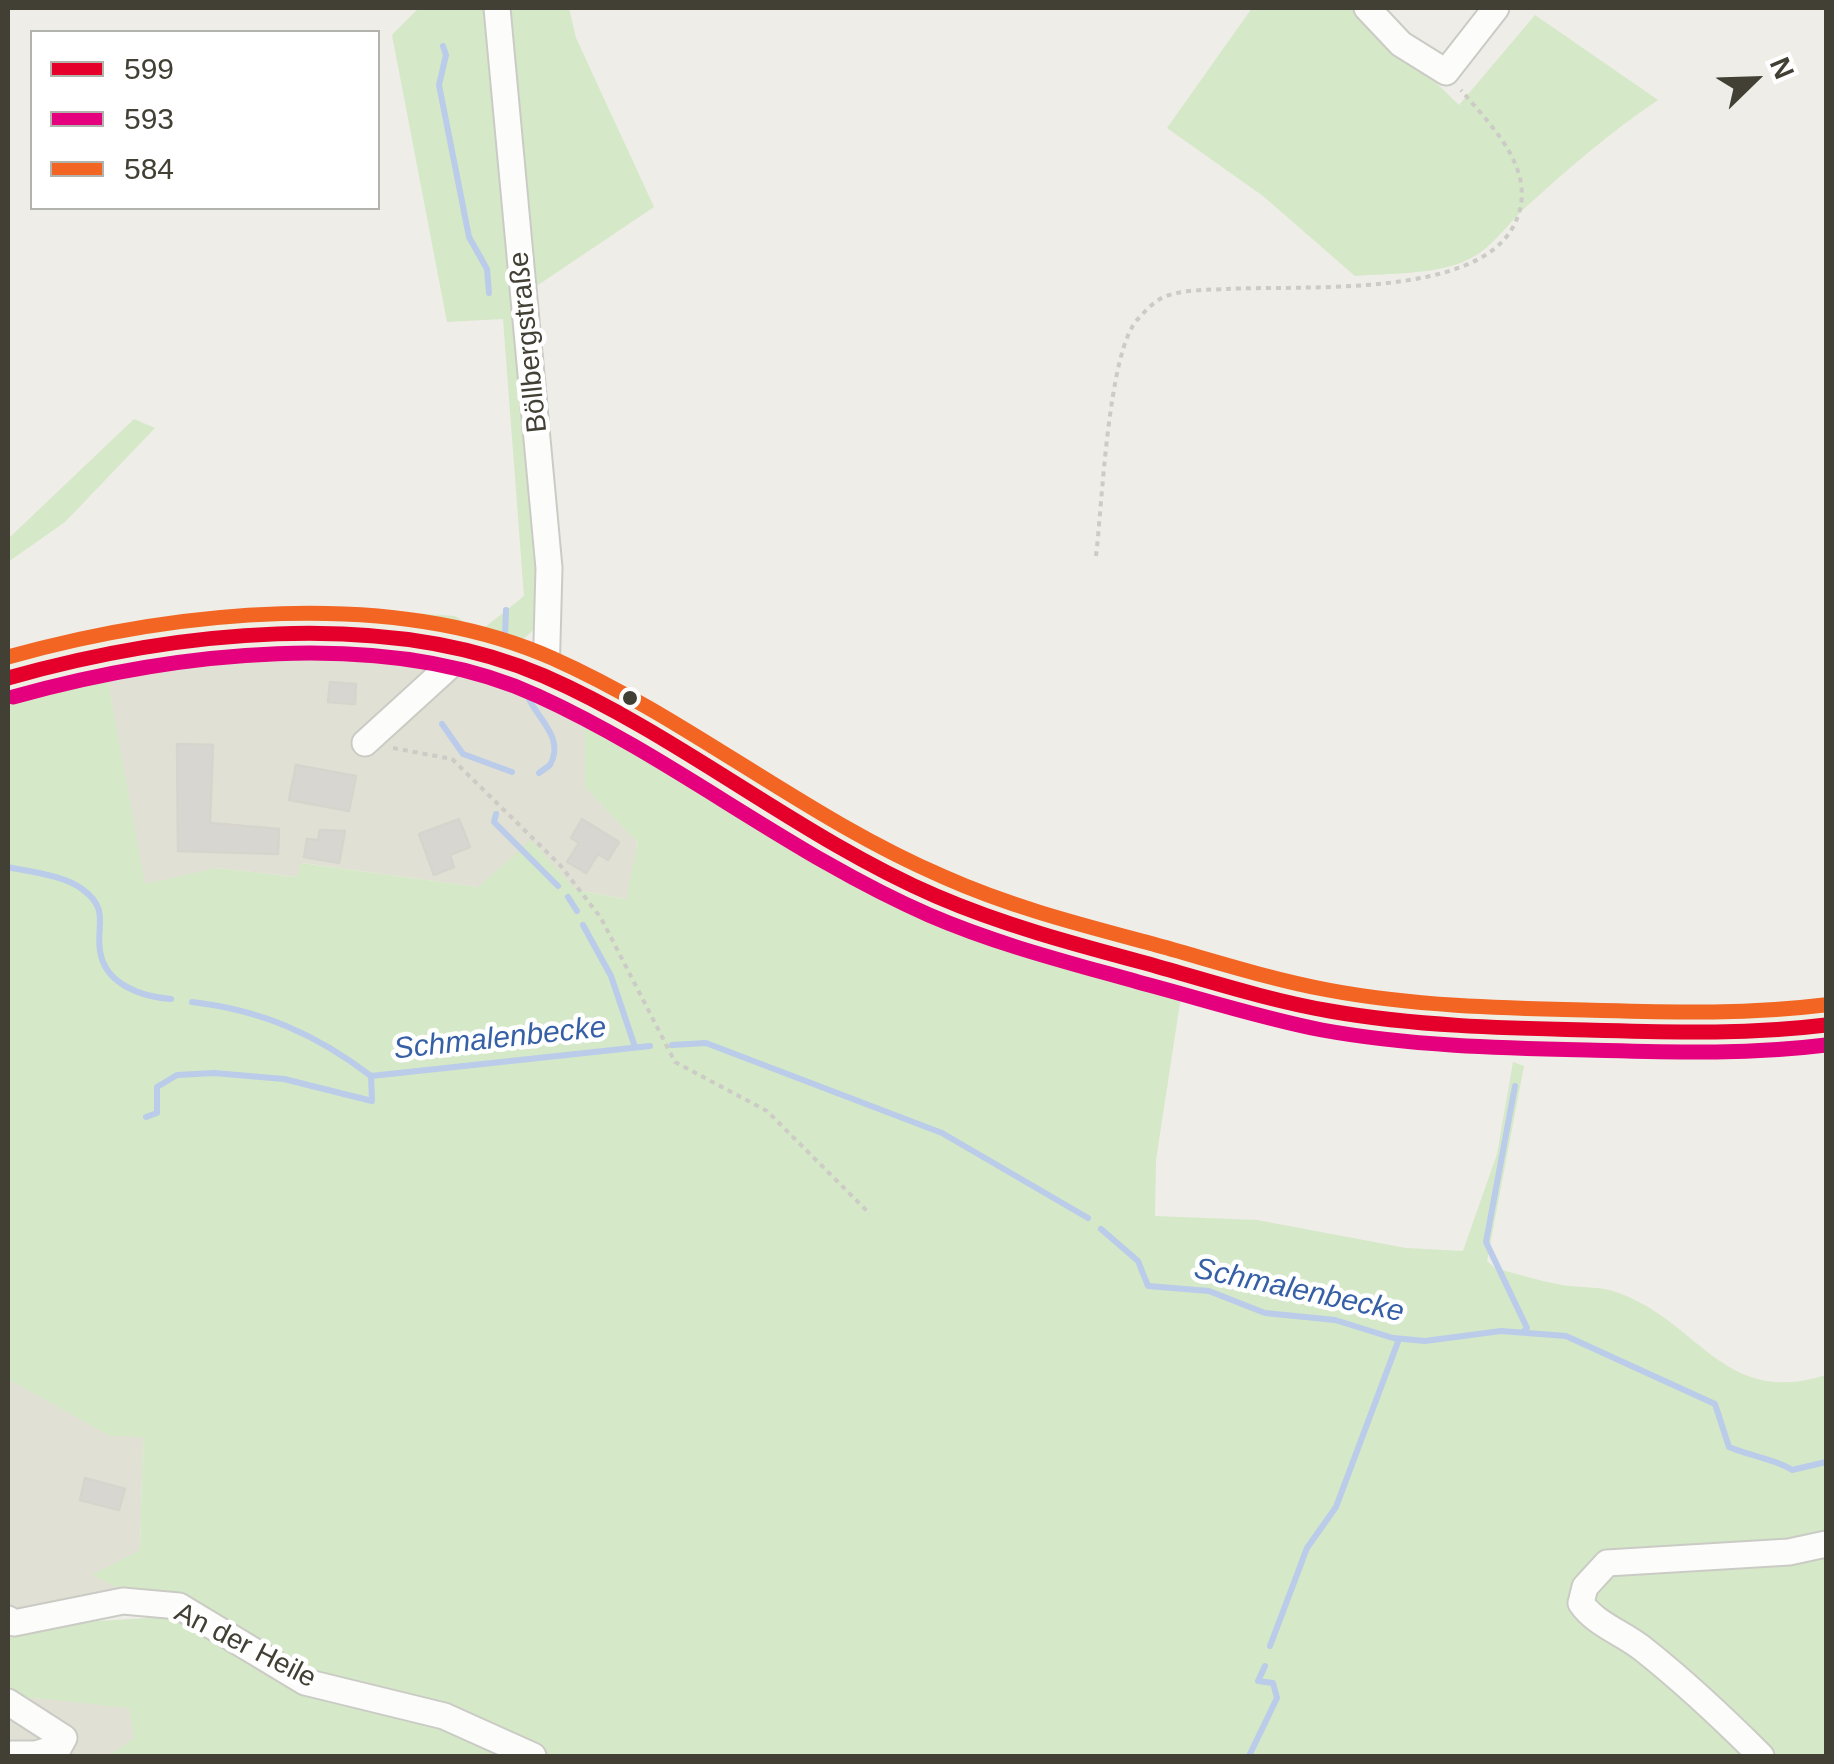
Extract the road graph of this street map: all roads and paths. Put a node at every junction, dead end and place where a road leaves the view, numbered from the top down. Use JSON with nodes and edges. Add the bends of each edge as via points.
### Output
{"nodes":[{"id":1,"x":497,"y":8,"type":"edge"},
{"id":2,"x":1367,"y":8,"type":"edge"},
{"id":3,"x":1496,"y":8,"type":"edge"},
{"id":4,"x":1446,"y":72,"type":"junction"},
{"id":5,"x":1096,"y":556,"type":"dead end"},
{"id":6,"x":466,"y":651,"type":"junction"},
{"id":7,"x":8,"y":678,"type":"edge"},
{"id":8,"x":546,"y":678,"type":"junction"},
{"id":9,"x":365,"y":743,"type":"joint"},
{"id":10,"x":1826,"y":1025,"type":"edge"},
{"id":11,"x":870,"y":1214,"type":"dead end"},
{"id":12,"x":1826,"y":1544,"type":"edge"},
{"id":13,"x":10,"y":1623,"type":"edge"},
{"id":14,"x":8,"y":1702,"type":"edge"},
{"id":15,"x":12,"y":1754,"type":"edge"},
{"id":16,"x":532,"y":1756,"type":"edge"},
{"id":17,"x":1761,"y":1756,"type":"edge"}],
"edges":[{"from":1,"to":8,"type":"street","name":"Böllbergstraße","via":[[549,568]]},
{"from":2,"to":4,"type":"street","via":[[1401,44]]},
{"from":3,"to":4,"type":"street"},
{"from":4,"to":5,"type":"path","via":[[1509,149],[1522,184],[1521,212],[1503,246],[1426,279],[1162,297],[1134,322],[1116,369]]},
{"from":6,"to":7,"type":"main road","via":[[389,641],[198,637],[89,655]]},
{"from":6,"to":8,"type":"main road"},
{"from":6,"to":9,"type":"street"},
{"from":8,"to":10,"type":"main road","via":[[934,896],[1202,979],[1346,1014],[1468,1027],[1764,1034]]},
{"from":9,"to":11,"type":"path","via":[[452,759],[560,864],[601,918],[674,1062],[767,1111]]},
{"from":12,"to":17,"type":"street","via":[[1606,1564],[1585,1586],[1581,1603],[1591,1618],[1616,1628],[1703,1697]]},
{"from":13,"to":16,"type":"street","name":"An der Heile","via":[[123,1601],[179,1606],[305,1682],[444,1716]]},
{"from":14,"to":15,"type":"street","via":[[64,1738],[59,1747]]}]}
